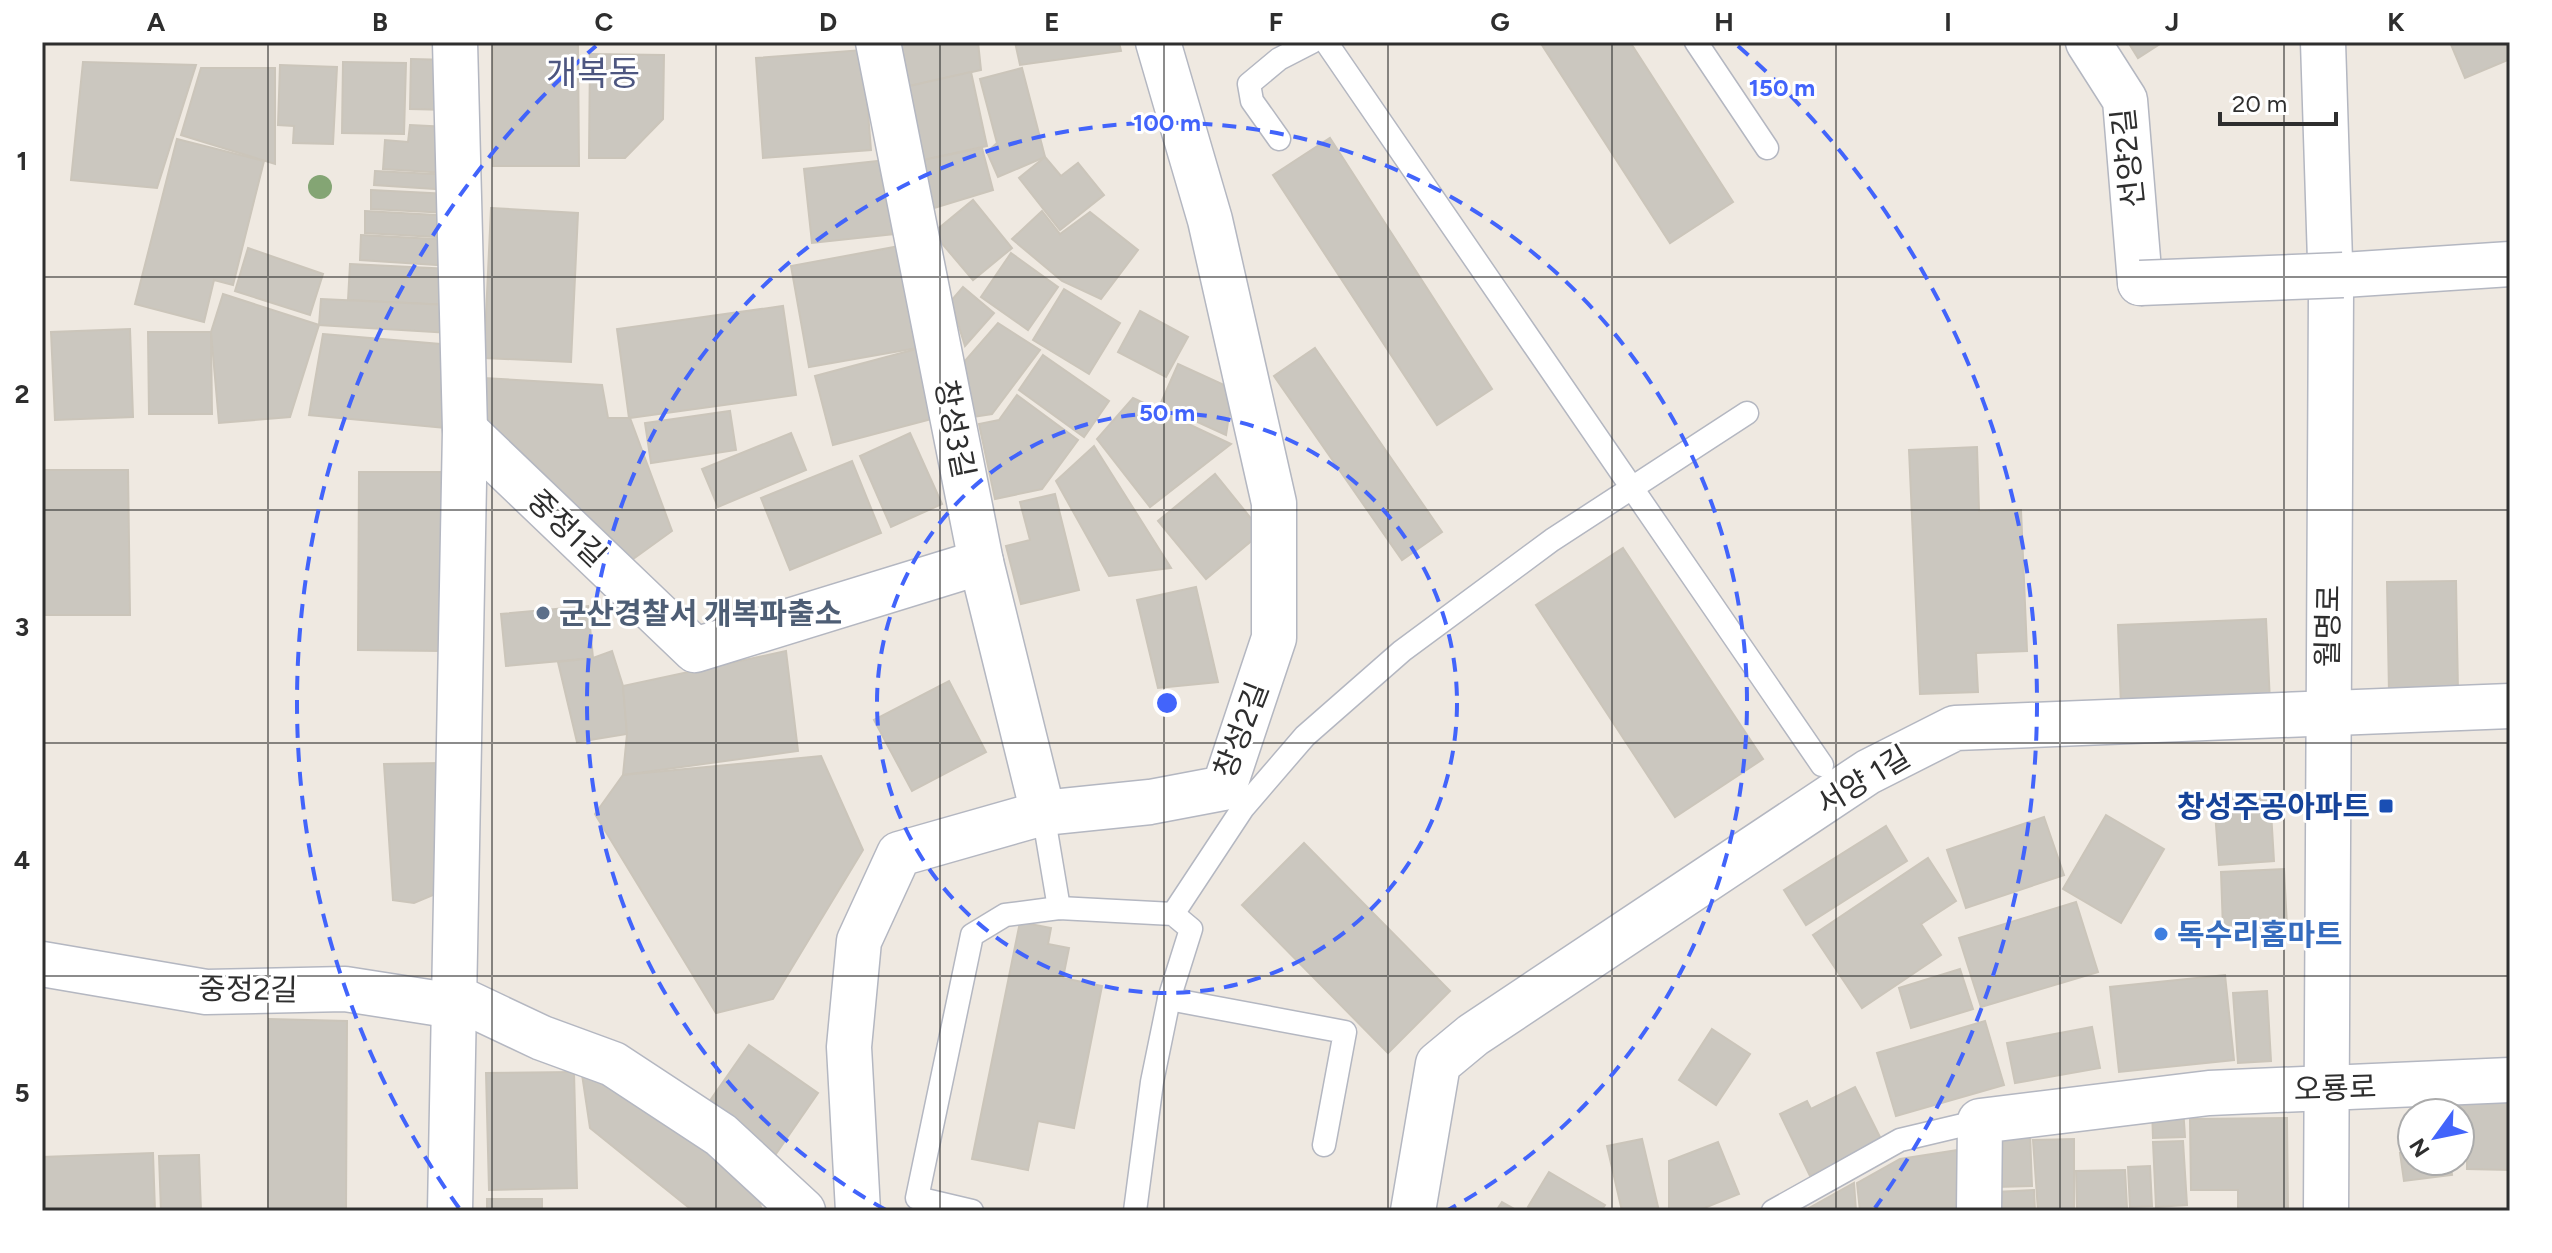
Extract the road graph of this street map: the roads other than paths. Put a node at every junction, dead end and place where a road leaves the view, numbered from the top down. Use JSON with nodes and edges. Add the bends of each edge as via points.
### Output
{"nodes":[{"id":1,"x":455,"y":42,"type":"edge"},
{"id":2,"x":878,"y":42,"type":"edge"},
{"id":3,"x":1158,"y":42,"type":"edge"},
{"id":4,"x":1312,"y":42,"type":"edge"},
{"id":5,"x":1326,"y":42,"type":"edge"},
{"id":6,"x":1696,"y":42,"type":"edge"},
{"id":7,"x":2088,"y":42,"type":"edge"},
{"id":8,"x":2323,"y":42,"type":"edge"},
{"id":9,"x":1279,"y":139,"type":"dead end"},
{"id":10,"x":1767,"y":148,"type":"dead end"},
{"id":11,"x":2510,"y":264,"type":"edge"},
{"id":12,"x":1747,"y":413,"type":"dead end"},
{"id":13,"x":465,"y":430,"type":"junction"},
{"id":14,"x":1631,"y":487,"type":"junction"},
{"id":15,"x":981,"y":562,"type":"junction"},
{"id":16,"x":2510,"y":706,"type":"edge"},
{"id":17,"x":2327,"y":716,"type":"junction"},
{"id":18,"x":1822,"y":765,"type":"dead end"},
{"id":19,"x":1043,"y":813,"type":"junction"},
{"id":20,"x":1059,"y":908,"type":"junction"},
{"id":21,"x":1173,"y":914,"type":"junction"},
{"id":22,"x":42,"y":964,"type":"edge"},
{"id":23,"x":1169,"y":999,"type":"junction"},
{"id":24,"x":453,"y":1001,"type":"junction"},
{"id":25,"x":2510,"y":1080,"type":"edge"},
{"id":26,"x":2327,"y":1088,"type":"junction"},
{"id":27,"x":1980,"y":1121,"type":"junction"},
{"id":28,"x":1324,"y":1145,"type":"dead end"},
{"id":29,"x":450,"y":1211,"type":"edge"},
{"id":30,"x":803,"y":1211,"type":"edge"},
{"id":31,"x":858,"y":1211,"type":"edge"},
{"id":32,"x":972,"y":1211,"type":"edge"},
{"id":33,"x":1135,"y":1211,"type":"edge"},
{"id":34,"x":1413,"y":1211,"type":"edge"},
{"id":35,"x":1773,"y":1211,"type":"edge"},
{"id":36,"x":1979,"y":1211,"type":"edge"},
{"id":37,"x":2326,"y":1211,"type":"edge"}],
"edges":[{"from":1,"to":13,"type":"street"},
{"from":2,"to":15,"type":"street","name":"창성3길"},
{"from":3,"to":19,"type":"street","name":"창성2길","via":[[1210,220],[1274,503],[1274,638],[1224,788]]},
{"from":4,"to":9,"type":"lane","via":[[1279,59],[1249,84],[1252,101]]},
{"from":5,"to":14,"type":"lane"},
{"from":6,"to":10,"type":"lane"},
{"from":7,"to":11,"type":"street","name":"선양2길","bridge":true,"via":[[2125,100],[2140,283]]},
{"from":8,"to":17,"type":"street","name":"월명로","via":[[2331,292]]},
{"from":12,"to":14,"type":"lane"},
{"from":13,"to":15,"type":"street","name":"중정1길","via":[[695,650]]},
{"from":13,"to":24,"type":"street"},
{"from":14,"to":18,"type":"lane"},
{"from":14,"to":21,"type":"lane","via":[[1402,651],[1305,736],[1243,808]]},
{"from":15,"to":19,"type":"street","name":"창성3길"},
{"from":16,"to":17,"type":"street","name":"서양 1길"},
{"from":17,"to":26,"type":"street","name":"월명로"},
{"from":17,"to":34,"type":"street","name":"서양 1길","via":[[1955,728],[1868,772],[1473,1035],[1438,1064]]},
{"from":19,"to":20,"type":"lane"},
{"from":19,"to":31,"type":"street","name":"창성2길","via":[[899,854],[859,941],[849,1047]]},
{"from":20,"to":21,"type":"lane"},
{"from":20,"to":32,"type":"lane","via":[[1005,915],[972,935],[917,1198]]},
{"from":21,"to":23,"type":"lane","via":[[1191,929]]},
{"from":22,"to":24,"type":"street","name":"중정2길","via":[[206,992],[345,989]]},
{"from":23,"to":28,"type":"lane","via":[[1345,1032]]},
{"from":23,"to":33,"type":"lane"},
{"from":24,"to":29,"type":"street"},
{"from":24,"to":30,"type":"street","name":"중정2길","via":[[613,1064],[721,1135]]},
{"from":25,"to":26,"type":"street","name":"오룡로"},
{"from":26,"to":27,"type":"street","name":"오룡로","via":[[2209,1093]]},
{"from":26,"to":37,"type":"street","name":"월명로"},
{"from":27,"to":35,"type":"lane","via":[[1900,1140]]},
{"from":27,"to":36,"type":"street"}]}
